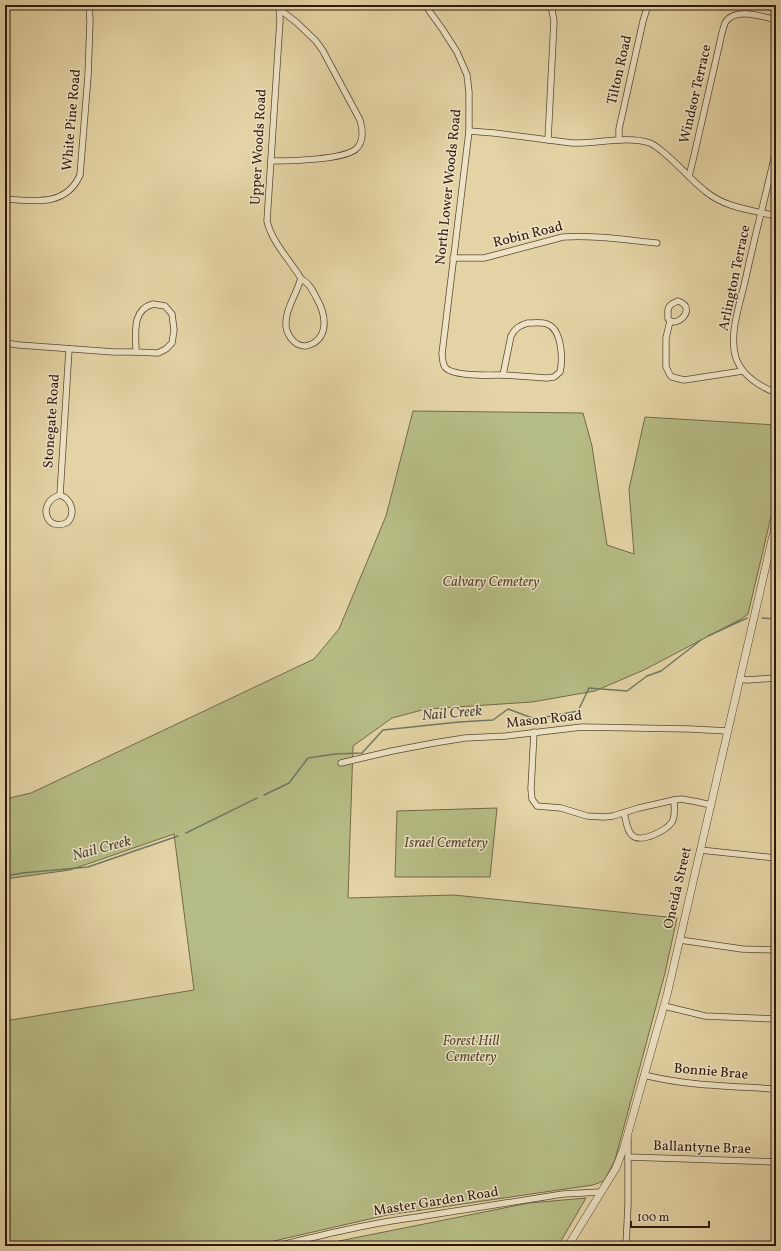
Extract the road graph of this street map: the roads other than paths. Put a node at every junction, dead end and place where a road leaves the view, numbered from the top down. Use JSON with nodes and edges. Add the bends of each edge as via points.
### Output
{"nodes":[{"id":1,"x":89,"y":5,"type":"edge"},
{"id":2,"x":425,"y":5,"type":"edge"},
{"id":3,"x":551,"y":5,"type":"edge"},
{"id":4,"x":648,"y":5,"type":"edge"},
{"id":5,"x":279,"y":7,"type":"edge"},
{"id":6,"x":776,"y":20,"type":"edge"},
{"id":7,"x":469,"y":131,"type":"junction"},
{"id":8,"x":548,"y":140,"type":"junction"},
{"id":9,"x":619,"y":140,"type":"junction"},
{"id":10,"x":776,"y":149,"type":"edge"},
{"id":11,"x":271,"y":161,"type":"junction"},
{"id":12,"x":689,"y":176,"type":"junction"},
{"id":13,"x":5,"y":199,"type":"edge"},
{"id":14,"x":761,"y":212,"type":"junction"},
{"id":15,"x":776,"y":216,"type":"edge"},
{"id":16,"x":657,"y":243,"type":"dead end"},
{"id":17,"x":454,"y":258,"type":"junction"},
{"id":18,"x":302,"y":280,"type":"junction"},
{"id":19,"x":670,"y":321,"type":"dead end"},
{"id":20,"x":5,"y":342,"type":"edge"},
{"id":21,"x":69,"y":349,"type":"junction"},
{"id":22,"x":136,"y":352,"type":"junction"},
{"id":23,"x":743,"y":371,"type":"junction"},
{"id":24,"x":503,"y":375,"type":"junction"},
{"id":25,"x":776,"y":393,"type":"edge"},
{"id":26,"x":60,"y":495,"type":"junction"},
{"id":27,"x":776,"y":522,"type":"edge"},
{"id":28,"x":775,"y":533,"type":"edge"},
{"id":29,"x":776,"y":678,"type":"edge"},
{"id":30,"x":740,"y":679,"type":"junction"},
{"id":31,"x":728,"y":731,"type":"junction"},
{"id":32,"x":534,"y":732,"type":"junction"},
{"id":33,"x":341,"y":763,"type":"dead end"},
{"id":34,"x":674,"y":800,"type":"junction"},
{"id":35,"x":711,"y":805,"type":"junction"},
{"id":36,"x":624,"y":813,"type":"junction"},
{"id":37,"x":700,"y":850,"type":"junction"},
{"id":38,"x":776,"y":858,"type":"edge"},
{"id":39,"x":680,"y":940,"type":"junction"},
{"id":40,"x":776,"y":950,"type":"edge"},
{"id":41,"x":664,"y":1006,"type":"junction"},
{"id":42,"x":776,"y":1019,"type":"edge"},
{"id":43,"x":644,"y":1075,"type":"junction"},
{"id":44,"x":776,"y":1089,"type":"edge"},
{"id":45,"x":629,"y":1129,"type":"junction"},
{"id":46,"x":628,"y":1157,"type":"junction"},
{"id":47,"x":776,"y":1162,"type":"edge"},
{"id":48,"x":601,"y":1192,"type":"junction"},
{"id":49,"x":276,"y":1246,"type":"edge"},
{"id":50,"x":568,"y":1246,"type":"edge"},
{"id":51,"x":626,"y":1246,"type":"edge"}],
"edges":[{"from":1,"to":13,"type":"street","name":"White Pine Road","via":[[88,76],[78,181],[66,194],[45,201]]},
{"from":2,"to":7,"type":"street","name":"North Lower Woods Road","via":[[444,30],[467,75],[470,92]]},
{"from":3,"to":8,"type":"street","via":[[554,21]]},
{"from":4,"to":9,"type":"street","name":"Tilton Road","via":[[619,129]]},
{"from":5,"to":11,"type":"street","name":"Upper Woods Road"},
{"from":5,"to":11,"type":"street","via":[[311,35],[322,51],[360,120],[362,137],[357,149],[346,154]]},
{"from":6,"to":12,"type":"street","name":"Windsor Terrace","via":[[740,13],[726,23]]},
{"from":7,"to":8,"type":"street"},
{"from":7,"to":17,"type":"street","name":"North Lower Woods Road"},
{"from":8,"to":9,"type":"street","via":[[583,143]]},
{"from":9,"to":12,"type":"street","via":[[650,143]]},
{"from":10,"to":14,"type":"street","name":"Arlington Terrace"},
{"from":11,"to":18,"type":"street","name":"Upper Woods Road","via":[[268,226]]},
{"from":12,"to":14,"type":"street","via":[[716,199]]},
{"from":14,"to":15,"type":"street"},
{"from":14,"to":23,"type":"street","name":"Arlington Terrace","via":[[733,339],[736,358]]},
{"from":16,"to":17,"type":"street","name":"Robin Road","via":[[574,236],[484,258]]},
{"from":17,"to":24,"type":"street","name":"North Lower Woods Road","via":[[443,358],[445,367],[453,372]]},
{"from":18,"to":18,"type":"street","name":"Upper Woods Road","via":[[306,282],[320,305],[324,321],[322,335],[306,346],[292,340],[286,328],[289,308]]},
{"from":19,"to":23,"type":"street","via":[[666,338],[666,367],[672,377],[684,380]]},
{"from":20,"to":21,"type":"street"},
{"from":21,"to":22,"type":"street"},
{"from":21,"to":26,"type":"street","name":"Stonegate Road"},
{"from":22,"to":22,"type":"street","via":[[158,353],[172,343],[173,318],[165,306],[153,304],[141,312],[137,319]]},
{"from":23,"to":25,"type":"street","name":"Arlington Terrace","via":[[756,383]]},
{"from":24,"to":24,"type":"street","via":[[547,378],[558,374],[561,359],[558,336],[554,329],[547,324],[537,323],[518,327],[512,336]]},
{"from":26,"to":26,"type":"street","via":[[73,509],[68,522],[60,525],[50,521],[45,510],[52,498]]},
{"from":27,"to":28,"type":"street","name":"Oneida Street"},
{"from":28,"to":30,"type":"street","name":"Oneida Street"},
{"from":29,"to":30,"type":"street"},
{"from":30,"to":31,"type":"street","name":"Oneida Street"},
{"from":31,"to":32,"type":"street","name":"Mason Road","via":[[597,726]]},
{"from":31,"to":35,"type":"street","name":"Oneida Street"},
{"from":32,"to":33,"type":"street","name":"Mason Road","via":[[465,738]]},
{"from":32,"to":36,"type":"street","via":[[531,789],[532,799],[537,806],[561,808],[594,817]]},
{"from":34,"to":35,"type":"street"},
{"from":34,"to":36,"type":"street"},
{"from":34,"to":36,"type":"street","via":[[671,823],[667,828],[647,837],[632,836]]},
{"from":35,"to":37,"type":"street","name":"Oneida Street"},
{"from":37,"to":38,"type":"street"},
{"from":37,"to":39,"type":"street","name":"Oneida Street"},
{"from":39,"to":40,"type":"street","via":[[735,948]]},
{"from":39,"to":41,"type":"street","name":"Oneida Street"},
{"from":41,"to":42,"type":"street","via":[[705,1016]]},
{"from":41,"to":43,"type":"street","name":"Oneida Street"},
{"from":43,"to":44,"type":"street","name":"Bonnie Brae","via":[[690,1084]]},
{"from":43,"to":45,"type":"street","name":"Oneida Street"},
{"from":45,"to":46,"type":"street"},
{"from":45,"to":48,"type":"street","name":"Oneida Street","via":[[616,1168]]},
{"from":46,"to":47,"type":"street","name":"Ballantyne Brae"},
{"from":46,"to":51,"type":"street"},
{"from":48,"to":49,"type":"street","name":"Master Garden Road","via":[[563,1194],[394,1220]]},
{"from":48,"to":50,"type":"street","name":"Oneida Street"}]}
